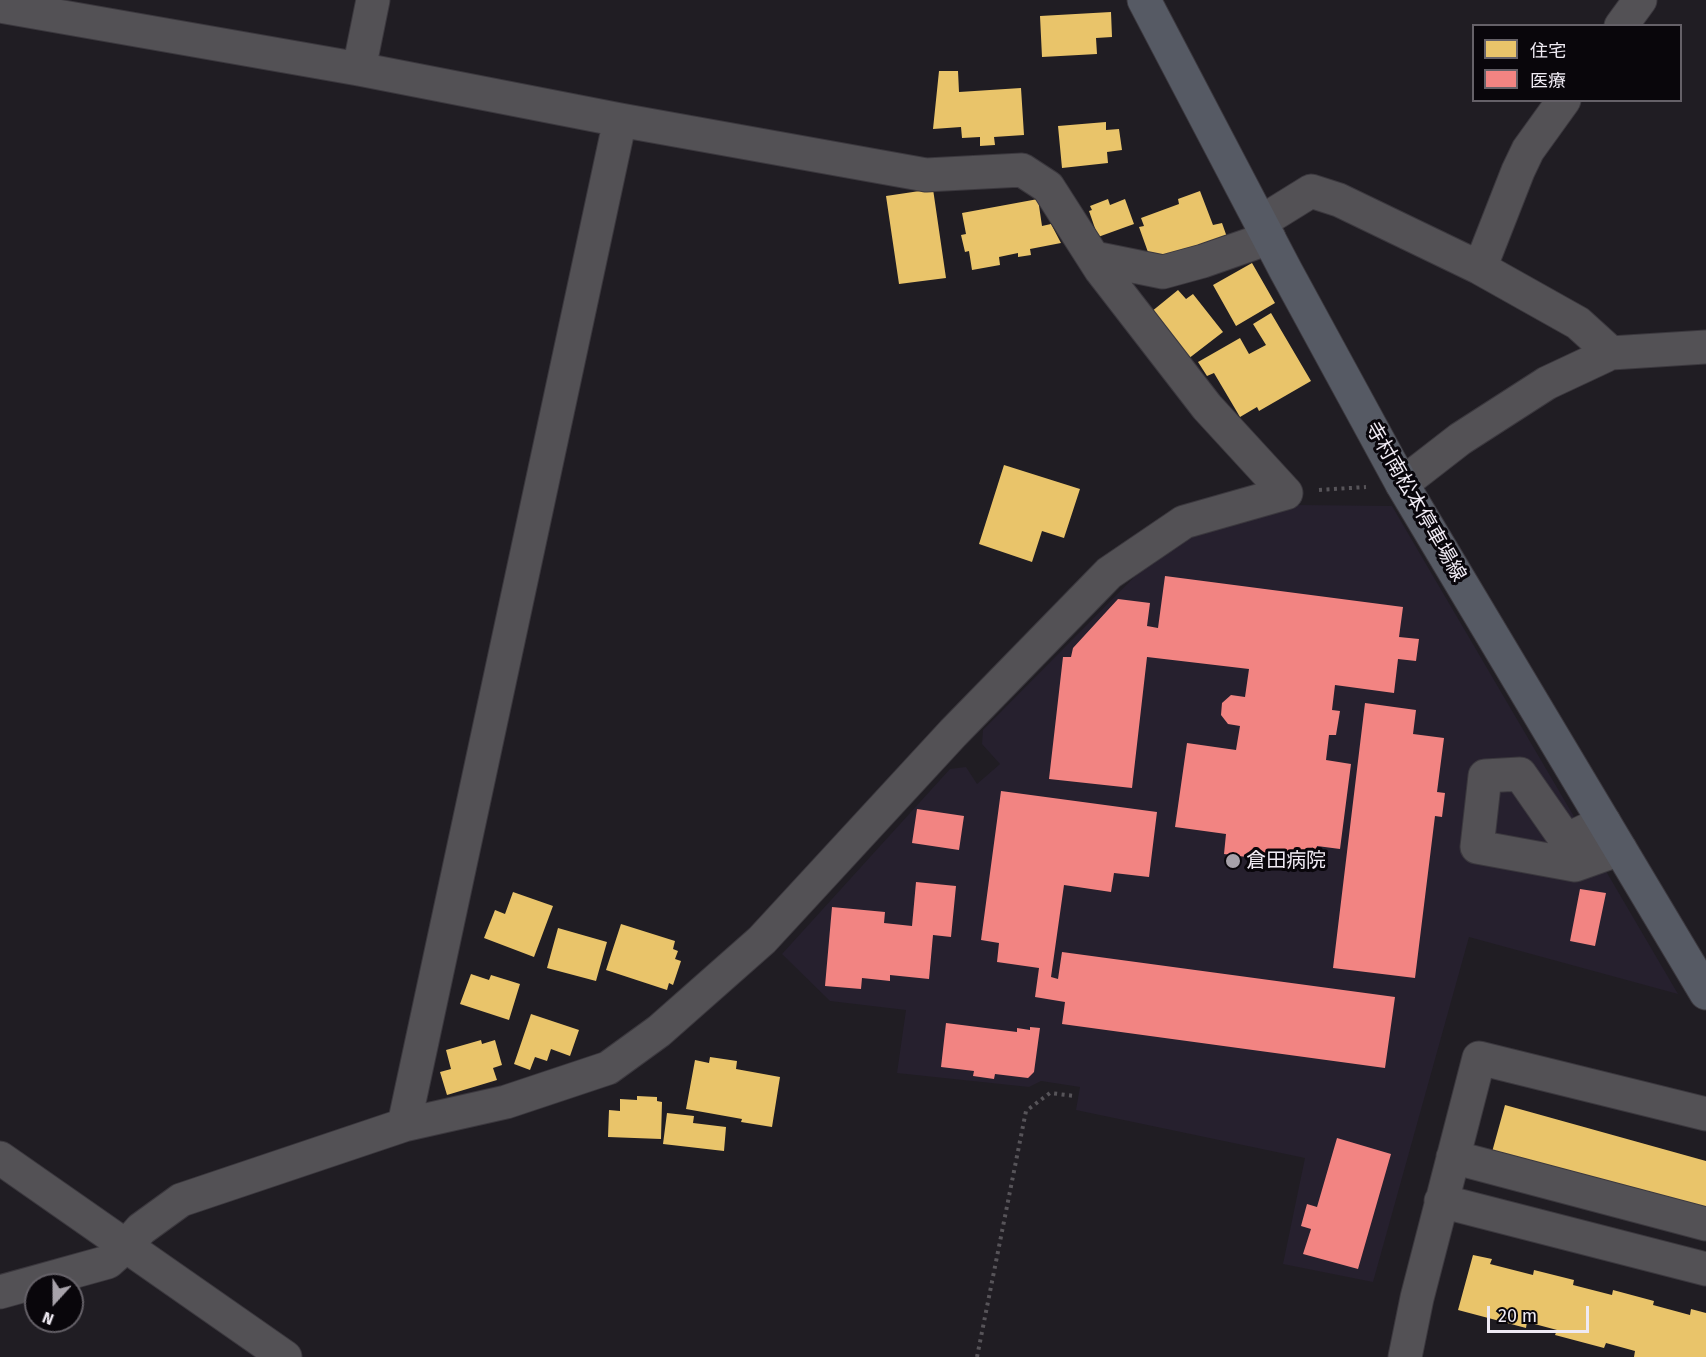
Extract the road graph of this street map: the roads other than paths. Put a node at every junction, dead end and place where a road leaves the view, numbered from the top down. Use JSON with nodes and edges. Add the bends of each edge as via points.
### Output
{"nodes":[{"id":1,"x":373,"y":0,"type":"edge"},
{"id":2,"x":1144,"y":0,"type":"edge"},
{"id":3,"x":1640,"y":0,"type":"edge"},
{"id":4,"x":0,"y":6,"type":"edge"},
{"id":5,"x":1622,"y":24,"type":"edge"},
{"id":6,"x":359,"y":69,"type":"junction"},
{"id":7,"x":1563,"y":102,"type":"edge"},
{"id":8,"x":620,"y":120,"type":"junction"},
{"id":9,"x":1265,"y":230,"type":"junction"},
{"id":10,"x":1094,"y":258,"type":"junction"},
{"id":11,"x":1480,"y":268,"type":"junction"},
{"id":12,"x":1706,"y":347,"type":"edge"},
{"id":13,"x":1611,"y":353,"type":"junction"},
{"id":14,"x":1402,"y":484,"type":"junction"},
{"id":15,"x":1706,"y":993,"type":"edge"},
{"id":16,"x":1706,"y":1114,"type":"edge"},
{"id":17,"x":404,"y":1125,"type":"junction"},
{"id":18,"x":1453,"y":1157,"type":"junction"},
{"id":19,"x":0,"y":1158,"type":"edge"},
{"id":20,"x":1441,"y":1201,"type":"junction"},
{"id":21,"x":1706,"y":1224,"type":"edge"},
{"id":22,"x":126,"y":1246,"type":"junction"},
{"id":23,"x":1706,"y":1269,"type":"edge"},
{"id":24,"x":0,"y":1292,"type":"edge"},
{"id":25,"x":285,"y":1357,"type":"edge"},
{"id":26,"x":1405,"y":1357,"type":"edge"}],
"edges":[{"from":1,"to":6,"type":"street"},
{"from":2,"to":9,"type":"main road","name":"寺村南松本停車場線"},
{"from":3,"to":5,"type":"street"},
{"from":4,"to":6,"type":"street"},
{"from":6,"to":8,"type":"street"},
{"from":7,"to":11,"type":"street","via":[[1528,150]]},
{"from":8,"to":10,"type":"street","via":[[926,175],[1022,170],[1048,187]]},
{"from":8,"to":17,"type":"street"},
{"from":9,"to":10,"type":"street","via":[[1203,261],[1163,272]]},
{"from":9,"to":11,"type":"street","via":[[1311,191],[1339,200]]},
{"from":9,"to":14,"type":"main road","name":"寺村南松本停車場線"},
{"from":10,"to":17,"type":"street","via":[[1207,407],[1286,493],[1184,522],[1109,573],[953,733],[762,940],[642,1044],[608,1068],[506,1102]]},
{"from":11,"to":13,"type":"street","via":[[1578,323]]},
{"from":12,"to":13,"type":"street"},
{"from":13,"to":14,"type":"street","via":[[1547,383],[1460,439]]},
{"from":14,"to":15,"type":"main road","name":"寺村南松本停車場線"},
{"from":16,"to":18,"type":"street","via":[[1479,1058]]},
{"from":17,"to":22,"type":"street","via":[[181,1200],[141,1228]]},
{"from":18,"to":20,"type":"street"},
{"from":18,"to":21,"type":"street"},
{"from":19,"to":22,"type":"street"},
{"from":20,"to":23,"type":"street"},
{"from":20,"to":26,"type":"street"},
{"from":22,"to":24,"type":"street","via":[[108,1262]]},
{"from":22,"to":25,"type":"street"}]}
